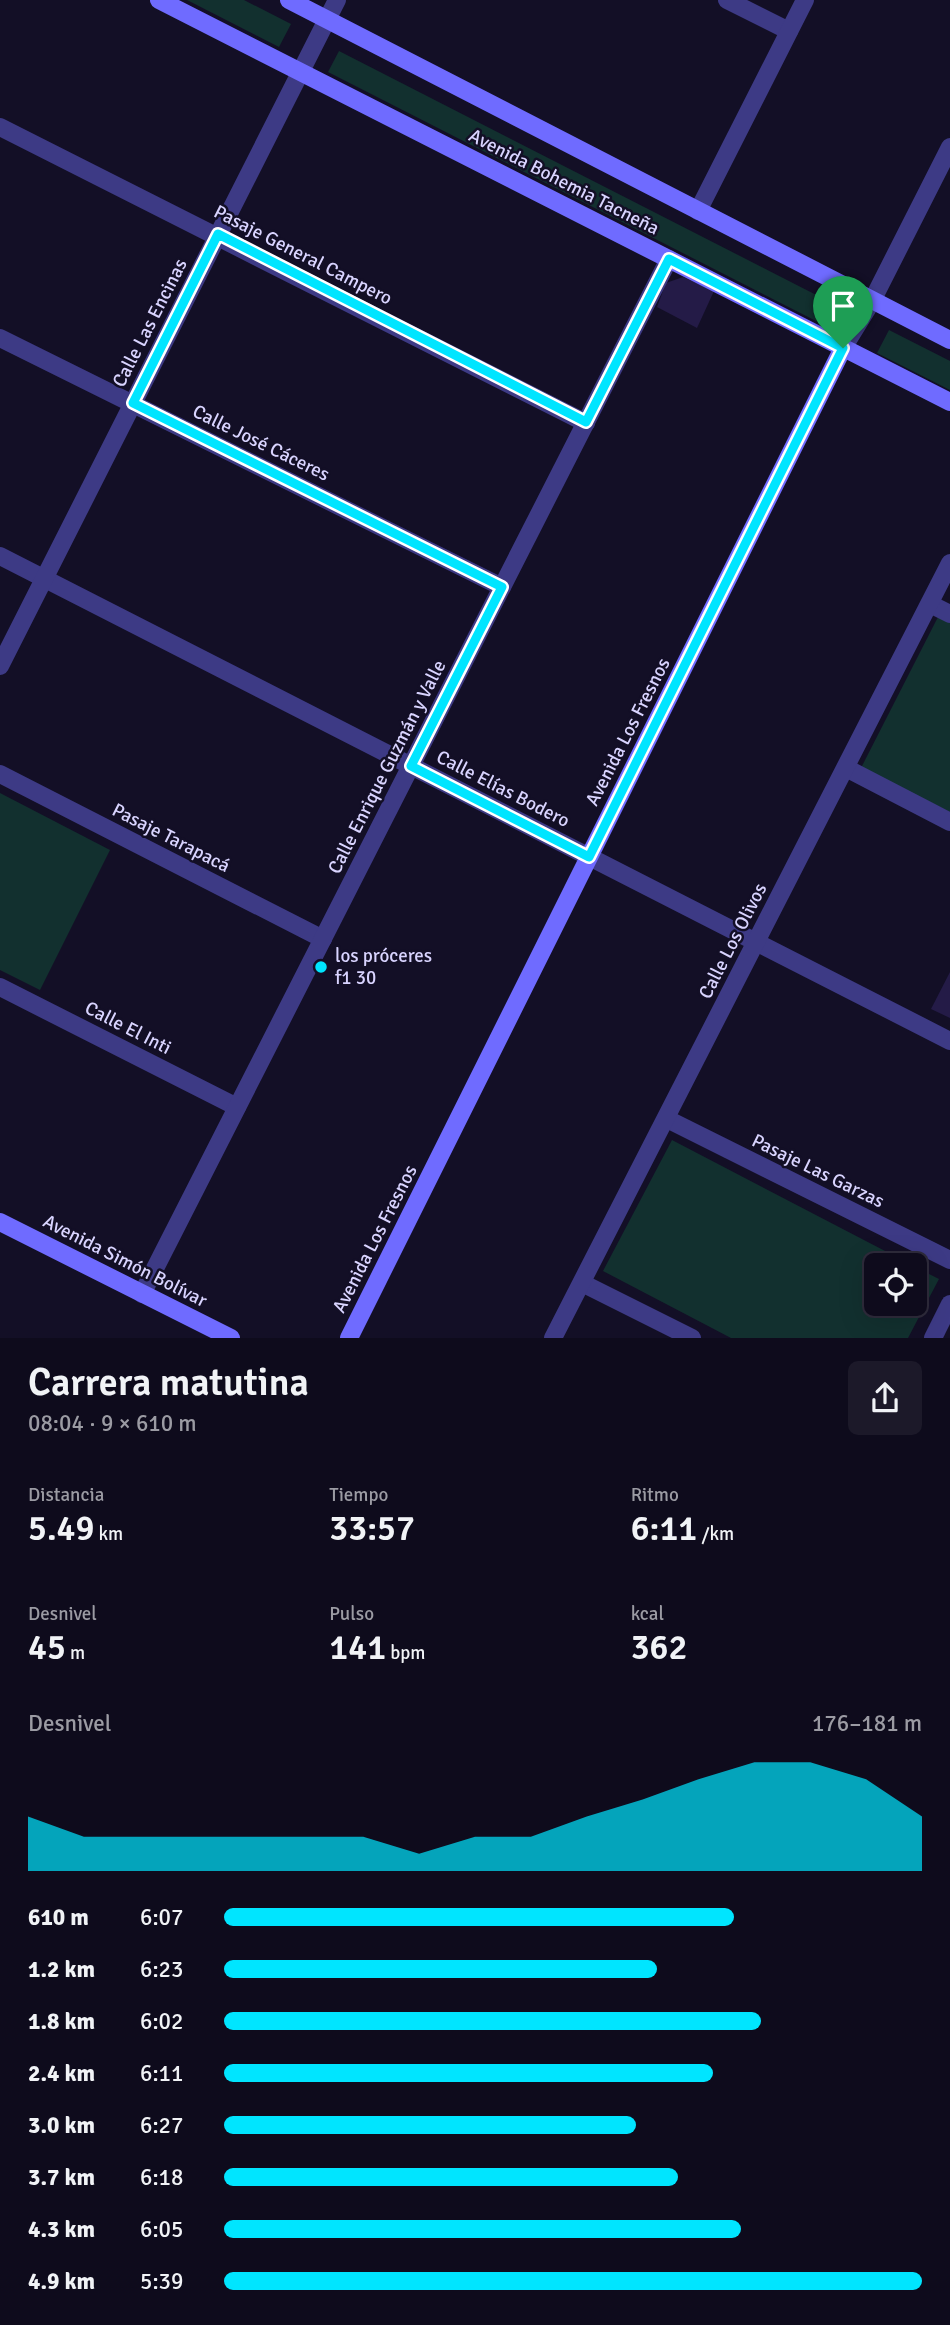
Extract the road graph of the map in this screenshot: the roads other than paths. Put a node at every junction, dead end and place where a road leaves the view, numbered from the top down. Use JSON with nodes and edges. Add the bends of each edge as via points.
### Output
{"nodes":[{"id":1,"x":159,"y":0,"type":"edge"},
{"id":2,"x":289,"y":0,"type":"edge"},
{"id":3,"x":337,"y":0,"type":"edge"},
{"id":4,"x":727,"y":0,"type":"edge"},
{"id":5,"x":805,"y":0,"type":"edge"},
{"id":6,"x":327,"y":20,"type":"junction"},
{"id":7,"x":789,"y":32,"type":"junction"},
{"id":8,"x":300,"y":72,"type":"junction"},
{"id":9,"x":0,"y":127,"type":"edge"},
{"id":10,"x":950,"y":147,"type":"edge"},
{"id":11,"x":698,"y":211,"type":"junction"},
{"id":12,"x":218,"y":234,"type":"junction"},
{"id":13,"x":669,"y":259,"type":"junction"},
{"id":14,"x":872,"y":301,"type":"junction"},
{"id":15,"x":0,"y":338,"type":"edge"},
{"id":16,"x":950,"y":340,"type":"edge"},
{"id":17,"x":843,"y":348,"type":"junction"},
{"id":18,"x":950,"y":402,"type":"edge"},
{"id":19,"x":133,"y":403,"type":"junction"},
{"id":20,"x":586,"y":422,"type":"junction"},
{"id":21,"x":0,"y":556,"type":"edge"},
{"id":22,"x":950,"y":563,"type":"edge"},
{"id":23,"x":44,"y":579,"type":"junction"},
{"id":24,"x":502,"y":587,"type":"junction"},
{"id":25,"x":930,"y":604,"type":"junction"},
{"id":26,"x":950,"y":614,"type":"edge"},
{"id":27,"x":0,"y":666,"type":"edge"},
{"id":28,"x":411,"y":766,"type":"junction"},
{"id":29,"x":846,"y":768,"type":"junction"},
{"id":30,"x":0,"y":774,"type":"edge"},
{"id":31,"x":950,"y":821,"type":"edge"},
{"id":32,"x":589,"y":857,"type":"junction"},
{"id":33,"x":323,"y":939,"type":"junction"},
{"id":34,"x":756,"y":942,"type":"junction"},
{"id":35,"x":0,"y":987,"type":"edge"},
{"id":36,"x":950,"y":1041,"type":"edge"},
{"id":37,"x":237,"y":1107,"type":"junction"},
{"id":38,"x":667,"y":1119,"type":"junction"},
{"id":39,"x":0,"y":1222,"type":"edge"},
{"id":40,"x":950,"y":1260,"type":"edge"},
{"id":41,"x":582,"y":1283,"type":"junction"},
{"id":42,"x":142,"y":1294,"type":"junction"},
{"id":43,"x":950,"y":1304,"type":"edge"},
{"id":44,"x":231,"y":1338,"type":"edge"},
{"id":45,"x":349,"y":1338,"type":"edge"},
{"id":46,"x":553,"y":1338,"type":"edge"},
{"id":47,"x":692,"y":1338,"type":"edge"},
{"id":48,"x":933,"y":1338,"type":"edge"}],
"edges":[{"from":1,"to":8,"type":"main road","name":"Avenida Bohemia Tacneña"},
{"from":2,"to":6,"type":"main road","name":"Avenida Bohemia Tacneña"},
{"from":3,"to":6,"type":"street","name":"Calle Las Encinas"},
{"from":4,"to":7,"type":"street"},
{"from":5,"to":7,"type":"street"},
{"from":6,"to":8,"type":"street","name":"Calle Las Encinas"},
{"from":6,"to":11,"type":"main road","name":"Avenida Bohemia Tacneña"},
{"from":7,"to":11,"type":"street"},
{"from":8,"to":12,"type":"street","name":"Calle Las Encinas"},
{"from":8,"to":13,"type":"main road","name":"Avenida Bohemia Tacneña"},
{"from":9,"to":12,"type":"street","name":"Pasaje General Campero"},
{"from":10,"to":14,"type":"street","name":"Avenida Los Fresnos"},
{"from":11,"to":14,"type":"main road","name":"Avenida Bohemia Tacneña"},
{"from":12,"to":19,"type":"street","name":"Calle Las Encinas"},
{"from":12,"to":20,"type":"street","name":"Pasaje General Campero"},
{"from":13,"to":17,"type":"main road","name":"Avenida Bohemia Tacneña"},
{"from":13,"to":20,"type":"street","name":"Calle Enrique Guzmán y Valle"},
{"from":14,"to":16,"type":"main road","name":"Avenida Bohemia Tacneña"},
{"from":14,"to":17,"type":"street","name":"Avenida Los Fresnos"},
{"from":15,"to":19,"type":"street","name":"Calle José Cáceres"},
{"from":17,"to":18,"type":"main road","name":"Avenida Bohemia Tacneña"},
{"from":17,"to":32,"type":"main road","name":"Avenida Los Fresnos"},
{"from":19,"to":23,"type":"street","name":"Calle Las Encinas"},
{"from":19,"to":24,"type":"street","name":"Calle José Cáceres"},
{"from":20,"to":24,"type":"street","name":"Calle Enrique Guzmán y Valle"},
{"from":21,"to":23,"type":"street","name":"Calle Elías Bodero"},
{"from":22,"to":25,"type":"street","name":"Calle Los Olivos"},
{"from":23,"to":27,"type":"street","name":"Calle Las Encinas"},
{"from":23,"to":28,"type":"street","name":"Calle Elías Bodero"},
{"from":24,"to":28,"type":"street","name":"Calle Enrique Guzmán y Valle"},
{"from":25,"to":26,"type":"street"},
{"from":25,"to":29,"type":"street","name":"Calle Los Olivos"},
{"from":28,"to":32,"type":"street","name":"Calle Elías Bodero"},
{"from":28,"to":33,"type":"street","name":"Calle Enrique Guzmán y Valle"},
{"from":29,"to":31,"type":"street"},
{"from":29,"to":34,"type":"street","name":"Calle Los Olivos"},
{"from":30,"to":33,"type":"street","name":"Pasaje Tarapacá"},
{"from":32,"to":34,"type":"street","name":"Calle Elías Bodero"},
{"from":32,"to":45,"type":"main road","name":"Avenida Los Fresnos"},
{"from":33,"to":37,"type":"street","name":"Calle Enrique Guzmán y Valle"},
{"from":34,"to":36,"type":"street","name":"Calle Elías Bodero"},
{"from":34,"to":38,"type":"street","name":"Calle Los Olivos"},
{"from":35,"to":37,"type":"street","name":"Calle El Inti"},
{"from":37,"to":42,"type":"street","name":"Calle Enrique Guzmán y Valle"},
{"from":38,"to":40,"type":"street","name":"Pasaje Las Garzas"},
{"from":38,"to":41,"type":"street","name":"Calle Los Olivos"},
{"from":39,"to":42,"type":"main road","name":"Avenida Simón Bolívar"},
{"from":41,"to":46,"type":"street","name":"Calle Los Olivos"},
{"from":41,"to":47,"type":"street"},
{"from":42,"to":44,"type":"main road","name":"Avenida Simón Bolívar"},
{"from":43,"to":48,"type":"street"}]}
